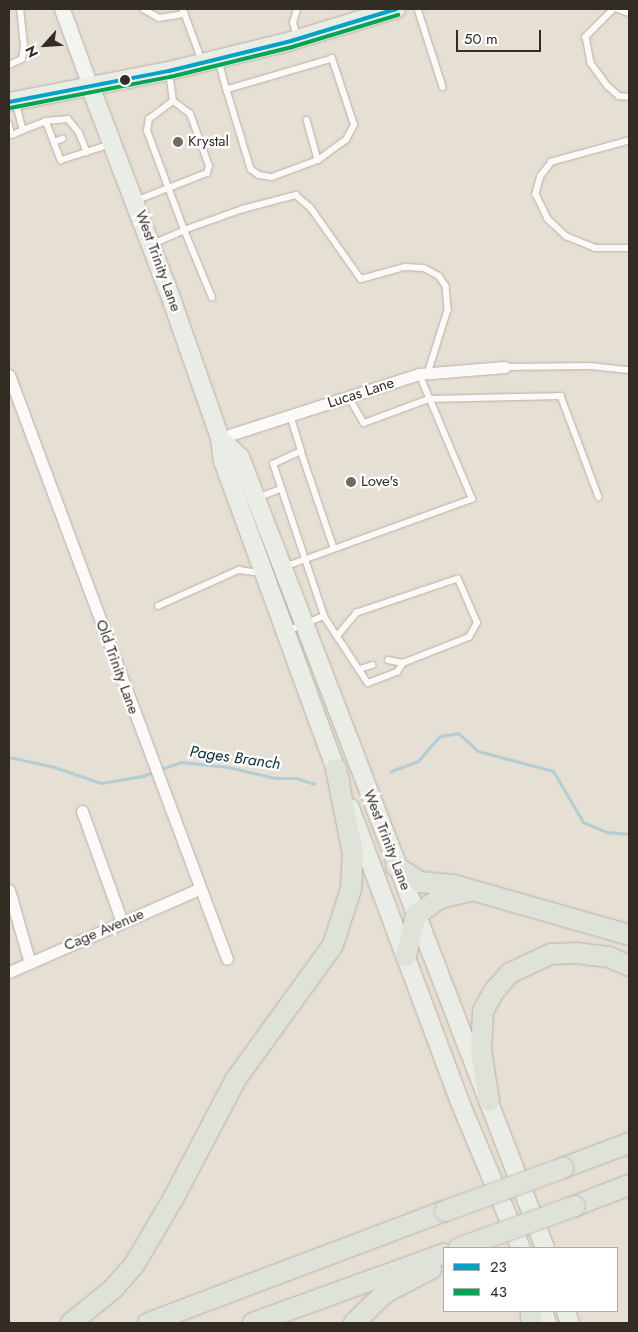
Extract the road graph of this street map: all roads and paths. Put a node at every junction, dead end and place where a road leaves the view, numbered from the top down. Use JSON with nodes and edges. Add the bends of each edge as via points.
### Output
{"nodes":[{"id":1,"x":20,"y":9,"type":"edge"},
{"id":2,"x":62,"y":9,"type":"edge"},
{"id":3,"x":143,"y":9,"type":"edge"},
{"id":4,"x":297,"y":9,"type":"edge"},
{"id":5,"x":396,"y":9,"type":"edge"},
{"id":6,"x":418,"y":9,"type":"edge"},
{"id":7,"x":614,"y":9,"type":"edge"},
{"id":8,"x":618,"y":9,"type":"edge"},
{"id":9,"x":184,"y":12,"type":"edge"},
{"id":10,"x":629,"y":13,"type":"edge"},
{"id":11,"x":297,"y":39,"type":"junction"},
{"id":12,"x":210,"y":60,"type":"junction"},
{"id":13,"x":9,"y":65,"type":"edge"},
{"id":14,"x":169,"y":71,"type":"junction"},
{"id":15,"x":90,"y":86,"type":"junction"},
{"id":16,"x":444,"y":87,"type":"dead end"},
{"id":17,"x":227,"y":90,"type":"junction"},
{"id":18,"x":629,"y":97,"type":"edge"},
{"id":19,"x":12,"y":101,"type":"edge"},
{"id":20,"x":173,"y":101,"type":"junction"},
{"id":21,"x":307,"y":120,"type":"dead end"},
{"id":22,"x":46,"y":122,"type":"junction"},
{"id":23,"x":9,"y":124,"type":"edge"},
{"id":24,"x":23,"y":130,"type":"junction"},
{"id":25,"x":79,"y":132,"type":"junction"},
{"id":26,"x":72,"y":135,"type":"dead end"},
{"id":27,"x":62,"y":139,"type":"dead end"},
{"id":28,"x":629,"y":141,"type":"edge"},
{"id":29,"x":54,"y":142,"type":"junction"},
{"id":30,"x":113,"y":143,"type":"junction"},
{"id":31,"x":87,"y":152,"type":"junction"},
{"id":32,"x":318,"y":160,"type":"junction"},
{"id":33,"x":169,"y":186,"type":"junction"},
{"id":34,"x":135,"y":200,"type":"junction"},
{"id":35,"x":184,"y":230,"type":"junction"},
{"id":36,"x":152,"y":245,"type":"junction"},
{"id":37,"x":629,"y":248,"type":"edge"},
{"id":38,"x":212,"y":298,"type":"dead end"},
{"id":39,"x":505,"y":367,"type":"joint"},
{"id":40,"x":629,"y":370,"type":"edge"},
{"id":41,"x":423,"y":374,"type":"junction"},
{"id":42,"x":9,"y":375,"type":"edge"},
{"id":43,"x":349,"y":397,"type":"junction"},
{"id":44,"x":429,"y":399,"type":"junction"},
{"id":45,"x":290,"y":416,"type":"junction"},
{"id":46,"x":220,"y":438,"type":"junction"},
{"id":47,"x":301,"y":452,"type":"junction"},
{"id":48,"x":281,"y":489,"type":"junction"},
{"id":49,"x":599,"y":497,"type":"dead end"},
{"id":50,"x":247,"y":501,"type":"junction"},
{"id":51,"x":334,"y":548,"type":"junction"},
{"id":52,"x":305,"y":559,"type":"junction"},
{"id":53,"x":272,"y":570,"type":"junction"},
{"id":54,"x":158,"y":606,"type":"dead end"},
{"id":55,"x":324,"y":616,"type":"junction"},
{"id":56,"x":303,"y":624,"type":"junction"},
{"id":57,"x":285,"y":632,"type":"junction"},
{"id":58,"x":338,"y":636,"type":"junction"},
{"id":59,"x":388,"y":660,"type":"dead end"},
{"id":60,"x":403,"y":663,"type":"junction"},
{"id":61,"x":372,"y":665,"type":"dead end"},
{"id":62,"x":360,"y":669,"type":"junction"},
{"id":63,"x":336,"y":769,"type":"junction"},
{"id":64,"x":82,"y":811,"type":"dead end"},
{"id":65,"x":396,"y":866,"type":"junction"},
{"id":66,"x":199,"y":889,"type":"junction"},
{"id":67,"x":9,"y":890,"type":"edge"},
{"id":68,"x":476,"y":892,"type":"junction"},
{"id":69,"x":416,"y":915,"type":"junction"},
{"id":70,"x":122,"y":922,"type":"junction"},
{"id":71,"x":629,"y":935,"type":"edge"},
{"id":72,"x":406,"y":956,"type":"junction"},
{"id":73,"x":227,"y":959,"type":"dead end"},
{"id":74,"x":30,"y":963,"type":"junction"},
{"id":75,"x":629,"y":966,"type":"edge"},
{"id":76,"x":9,"y":972,"type":"edge"},
{"id":77,"x":489,"y":1101,"type":"junction"},
{"id":78,"x":629,"y":1129,"type":"edge"},
{"id":79,"x":629,"y":1143,"type":"edge"},
{"id":80,"x":588,"y":1158,"type":"junction"},
{"id":81,"x":629,"y":1185,"type":"edge"},
{"id":82,"x":462,"y":1247,"type":"edge"},
{"id":83,"x":521,"y":1247,"type":"edge"},
{"id":84,"x":545,"y":1247,"type":"edge"},
{"id":85,"x":443,"y":1254,"type":"edge"},
{"id":86,"x":443,"y":1259,"type":"edge"},
{"id":87,"x":71,"y":1323,"type":"edge"},
{"id":88,"x":148,"y":1323,"type":"edge"},
{"id":89,"x":253,"y":1323,"type":"edge"},
{"id":90,"x":354,"y":1323,"type":"edge"}],
"edges":[{"from":1,"to":13,"type":"lane","via":[[24,46],[22,59]]},
{"from":2,"to":15,"type":"main road"},
{"from":3,"to":9,"type":"lane","via":[[159,18]]},
{"from":4,"to":11,"type":"lane","via":[[293,23]]},
{"from":5,"to":11,"type":"main road"},
{"from":6,"to":16,"type":"lane"},
{"from":7,"to":18,"type":"lane","via":[[586,37],[591,63],[619,96]]},
{"from":8,"to":10,"type":"lane"},
{"from":9,"to":12,"type":"lane"},
{"from":11,"to":12,"type":"main road"},
{"from":12,"to":14,"type":"main road"},
{"from":12,"to":17,"type":"lane"},
{"from":14,"to":15,"type":"main road"},
{"from":14,"to":20,"type":"lane"},
{"from":15,"to":19,"type":"main road"},
{"from":15,"to":30,"type":"main road","name":"West Trinity Lane"},
{"from":17,"to":32,"type":"lane","via":[[251,169],[259,175],[272,177]]},
{"from":17,"to":32,"type":"lane","via":[[332,59],[354,125],[346,140]]},
{"from":19,"to":24,"type":"lane"},
{"from":20,"to":33,"type":"lane","via":[[149,119],[147,131]]},
{"from":20,"to":33,"type":"lane","via":[[190,114],[209,166],[207,173]]},
{"from":21,"to":32,"type":"lane"},
{"from":22,"to":24,"type":"lane"},
{"from":22,"to":25,"type":"lane","via":[[68,120]]},
{"from":22,"to":29,"type":"lane"},
{"from":23,"to":24,"type":"lane","via":[[12,135]]},
{"from":25,"to":26,"type":"lane"},
{"from":25,"to":31,"type":"lane"},
{"from":27,"to":29,"type":"lane"},
{"from":28,"to":37,"type":"lane","via":[[552,162],[542,176],[536,194],[548,219],[566,236],[595,248]]},
{"from":29,"to":31,"type":"lane","via":[[61,160]]},
{"from":30,"to":31,"type":"lane"},
{"from":30,"to":34,"type":"main road","name":"West Trinity Lane"},
{"from":33,"to":34,"type":"lane"},
{"from":33,"to":35,"type":"lane"},
{"from":34,"to":36,"type":"main road","name":"West Trinity Lane"},
{"from":35,"to":36,"type":"lane"},
{"from":35,"to":38,"type":"lane"},
{"from":35,"to":41,"type":"lane","via":[[296,195],[311,208],[362,279],[405,267],[432,272],[446,286],[448,304]]},
{"from":36,"to":46,"type":"main road","name":"West Trinity Lane"},
{"from":39,"to":40,"type":"lane","via":[[590,366]]},
{"from":39,"to":41,"type":"street","name":"Lucas Lane"},
{"from":41,"to":43,"type":"street","name":"Lucas Lane"},
{"from":41,"to":44,"type":"lane"},
{"from":42,"to":66,"type":"street","name":"Old Trinity Lane"},
{"from":43,"to":44,"type":"lane","via":[[364,423]]},
{"from":43,"to":45,"type":"street","name":"Lucas Lane"},
{"from":44,"to":49,"type":"lane","via":[[561,396]]},
{"from":44,"to":51,"type":"lane","via":[[472,499]]},
{"from":45,"to":46,"type":"street","name":"Lucas Lane"},
{"from":45,"to":47,"type":"lane"},
{"from":46,"to":50,"type":"main road","name":"West Trinity Lane","via":[[223,461]]},
{"from":47,"to":48,"type":"lane","via":[[273,464]]},
{"from":47,"to":51,"type":"lane"},
{"from":48,"to":50,"type":"lane"},
{"from":48,"to":52,"type":"lane"},
{"from":50,"to":53,"type":"main road","name":"West Trinity Lane"},
{"from":51,"to":52,"type":"lane"},
{"from":52,"to":53,"type":"lane"},
{"from":52,"to":55,"type":"lane"},
{"from":53,"to":54,"type":"lane","via":[[239,570]]},
{"from":53,"to":56,"type":"main road","name":"West Trinity Lane"},
{"from":53,"to":57,"type":"main road","name":"West Trinity Lane"},
{"from":55,"to":56,"type":"lane"},
{"from":55,"to":58,"type":"lane"},
{"from":56,"to":57,"type":"lane"},
{"from":56,"to":65,"type":"main road","name":"West Trinity Lane"},
{"from":57,"to":63,"type":"main road","name":"West Trinity Lane"},
{"from":58,"to":60,"type":"lane","via":[[357,613],[458,579],[477,623],[469,636]]},
{"from":58,"to":62,"type":"lane"},
{"from":59,"to":60,"type":"lane"},
{"from":60,"to":62,"type":"lane","via":[[398,672],[368,683]]},
{"from":61,"to":62,"type":"lane"},
{"from":63,"to":72,"type":"main road","name":"West Trinity Lane"},
{"from":63,"to":87,"type":"highway","via":[[353,854],[351,889],[334,945],[236,1080],[134,1265],[106,1295]]},
{"from":64,"to":70,"type":"street"},
{"from":65,"to":68,"type":"highway","via":[[420,882],[454,885]]},
{"from":65,"to":69,"type":"main road","name":"West Trinity Lane"},
{"from":66,"to":70,"type":"street","name":"Cage Avenue"},
{"from":66,"to":73,"type":"street","name":"Old Trinity Lane"},
{"from":67,"to":74,"type":"street"},
{"from":68,"to":69,"type":"highway","via":[[440,898]]},
{"from":68,"to":71,"type":"highway"},
{"from":69,"to":72,"type":"highway"},
{"from":69,"to":77,"type":"main road","name":"West Trinity Lane"},
{"from":70,"to":74,"type":"street","name":"Cage Avenue"},
{"from":72,"to":83,"type":"main road","name":"West Trinity Lane","via":[[459,1100]]},
{"from":74,"to":76,"type":"street","name":"Cage Avenue"},
{"from":75,"to":77,"type":"highway","via":[[609,957],[576,952],[551,954],[510,973],[494,991],[483,1011],[482,1050]]},
{"from":77,"to":84,"type":"main road","name":"West Trinity Lane"},
{"from":78,"to":80,"type":"highway"},
{"from":79,"to":80,"type":"highway"},
{"from":80,"to":88,"type":"highway","bridge":true},
{"from":81,"to":82,"type":"highway","bridge":true},
{"from":85,"to":89,"type":"highway"},
{"from":86,"to":90,"type":"highway","via":[[427,1273],[385,1293]]}]}
